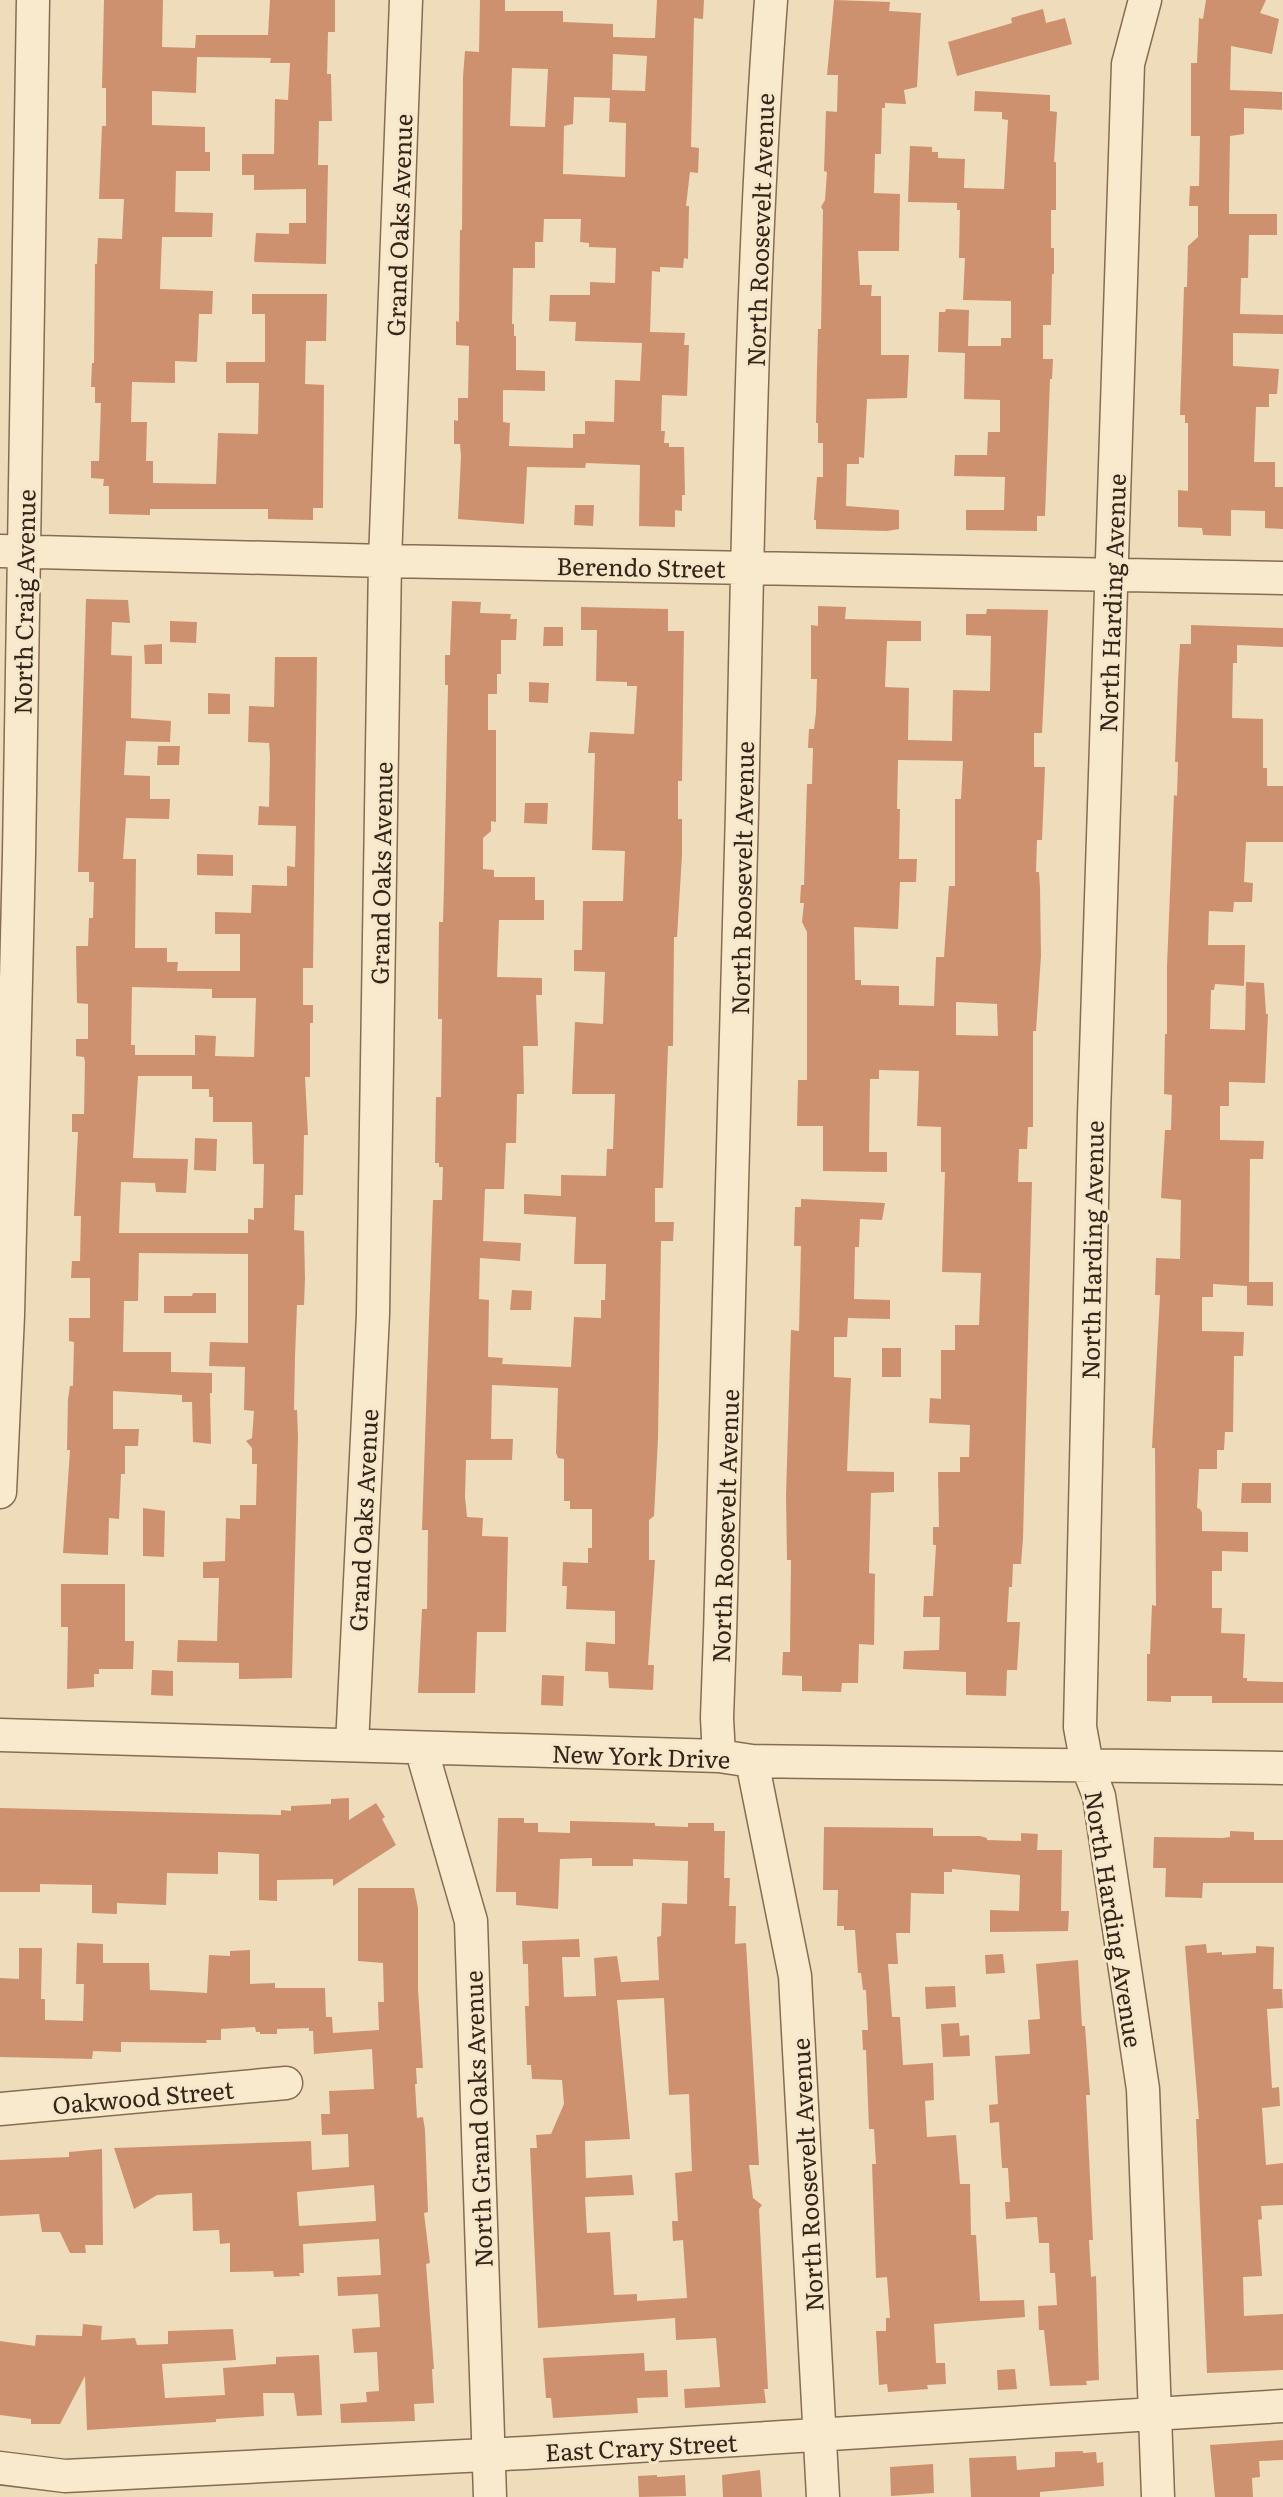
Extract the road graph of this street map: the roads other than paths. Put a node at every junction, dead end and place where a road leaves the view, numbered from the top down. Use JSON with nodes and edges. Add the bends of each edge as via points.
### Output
{"nodes":[{"id":1,"x":33,"y":0,"type":"edge"},
{"id":2,"x":406,"y":0,"type":"edge"},
{"id":3,"x":771,"y":0,"type":"edge"},
{"id":4,"x":1145,"y":0,"type":"edge"},
{"id":5,"x":12,"y":551,"type":"edge"},
{"id":6,"x":385,"y":561,"type":"junction"},
{"id":7,"x":747,"y":567,"type":"junction"},
{"id":8,"x":1111,"y":575,"type":"junction"},
{"id":9,"x":1283,"y":578,"type":"edge"},
{"id":10,"x":0,"y":1492,"type":"edge"},
{"id":11,"x":0,"y":1735,"type":"edge"},
{"id":12,"x":352,"y":1745,"type":"junction"},
{"id":13,"x":421,"y":1748,"type":"junction"},
{"id":14,"x":719,"y":1756,"type":"junction"},
{"id":15,"x":752,"y":1761,"type":"junction"},
{"id":16,"x":1087,"y":1765,"type":"junction"},
{"id":17,"x":1283,"y":1768,"type":"edge"},
{"id":18,"x":286,"y":2083,"type":"dead end"},
{"id":19,"x":0,"y":2109,"type":"edge"},
{"id":20,"x":1283,"y":2406,"type":"edge"},
{"id":21,"x":1155,"y":2412,"type":"junction"},
{"id":22,"x":820,"y":2435,"type":"junction"},
{"id":23,"x":487,"y":2455,"type":"junction"},
{"id":24,"x":0,"y":2468,"type":"edge"},
{"id":25,"x":490,"y":2497,"type":"edge"},
{"id":26,"x":823,"y":2497,"type":"edge"},
{"id":27,"x":1158,"y":2497,"type":"edge"}],
"edges":[{"from":1,"to":5,"type":"street","name":"North Craig Avenue"},
{"from":2,"to":6,"type":"street","name":"Grand Oaks Avenue"},
{"from":3,"to":7,"type":"street","name":"North Roosevelt Avenue","via":[[759,151]]},
{"from":4,"to":8,"type":"street","name":"North Harding Avenue","via":[[1128,64]]},
{"from":5,"to":6,"type":"street","name":"Berendo Street"},
{"from":5,"to":10,"type":"street","name":"North Craig Avenue","via":[[19,854]]},
{"from":6,"to":7,"type":"street","name":"Berendo Street"},
{"from":6,"to":12,"type":"street","name":"Grand Oaks Avenue","via":[[373,1314]]},
{"from":7,"to":8,"type":"street","name":"Berendo Street"},
{"from":7,"to":14,"type":"street","name":"North Roosevelt Avenue"},
{"from":8,"to":9,"type":"street","name":"Berendo Street"},
{"from":8,"to":16,"type":"street","name":"North Harding Avenue","via":[[1080,1727]]},
{"from":11,"to":12,"type":"street","name":"New York Drive"},
{"from":12,"to":13,"type":"street","name":"New York Drive"},
{"from":13,"to":14,"type":"street","name":"New York Drive"},
{"from":13,"to":23,"type":"street","name":"North Grand Oaks Avenue","via":[[471,1921]]},
{"from":14,"to":15,"type":"street","name":"New York Drive"},
{"from":15,"to":16,"type":"street","name":"New York Drive"},
{"from":15,"to":22,"type":"street","name":"North Roosevelt Avenue","via":[[795,1976]]},
{"from":16,"to":17,"type":"street","name":"New York Drive"},
{"from":16,"to":21,"type":"street","name":"North Harding Avenue","via":[[1099,1796],[1143,2089]]},
{"from":18,"to":19,"type":"street","name":"Oakwood Street"},
{"from":20,"to":21,"type":"street","name":"East Crary Street"},
{"from":21,"to":22,"type":"street","name":"East Crary Street"},
{"from":21,"to":27,"type":"street","name":"North Harding Avenue"},
{"from":22,"to":23,"type":"street","name":"East Crary Street"},
{"from":22,"to":26,"type":"street","name":"North Roosevelt Avenue"},
{"from":23,"to":24,"type":"street","name":"East Crary Street","via":[[65,2476]]},
{"from":23,"to":25,"type":"street","name":"North Grand Oaks Avenue"}]}
